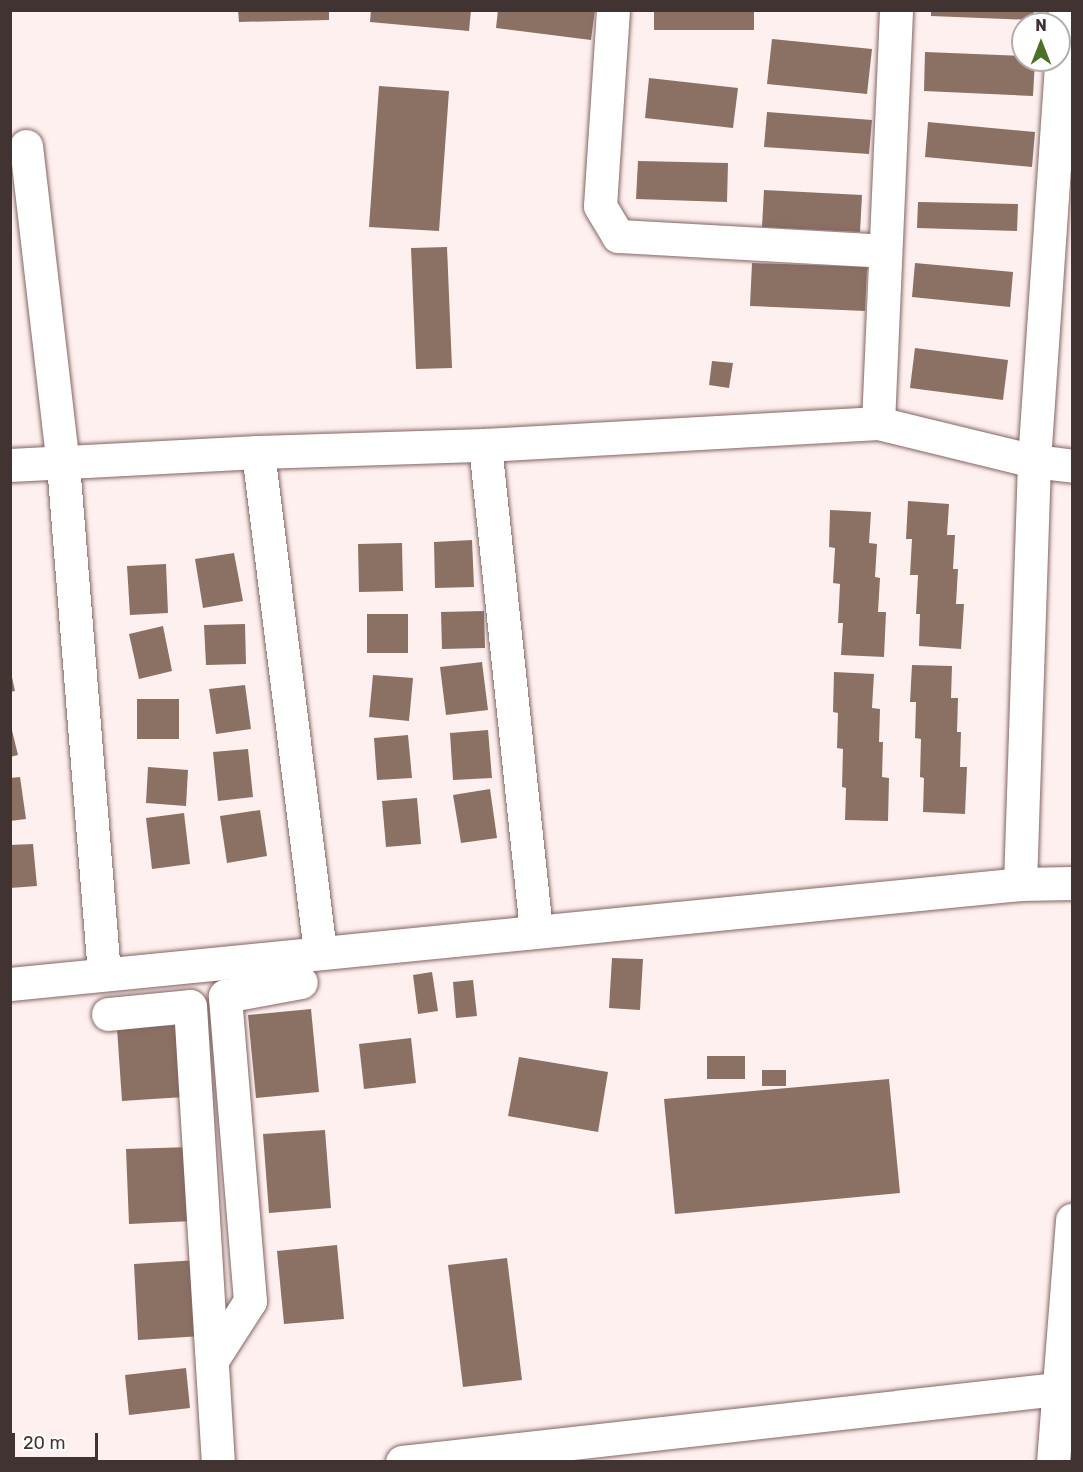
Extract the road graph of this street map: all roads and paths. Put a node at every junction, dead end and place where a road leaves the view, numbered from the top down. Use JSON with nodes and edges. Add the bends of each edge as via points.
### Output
{"nodes":[{"id":1,"x":613,"y":10,"type":"edge"},
{"id":2,"x":896,"y":10,"type":"edge"},
{"id":3,"x":1065,"y":10,"type":"edge"},
{"id":4,"x":26,"y":146,"type":"dead end"},
{"id":5,"x":885,"y":251,"type":"junction"},
{"id":6,"x":878,"y":423,"type":"junction"},
{"id":7,"x":485,"y":445,"type":"junction"},
{"id":8,"x":258,"y":452,"type":"junction"},
{"id":9,"x":1034,"y":461,"type":"junction"},
{"id":10,"x":63,"y":464,"type":"junction"},
{"id":11,"x":10,"y":465,"type":"edge"},
{"id":12,"x":1072,"y":466,"type":"edge"},
{"id":13,"x":1072,"y":883,"type":"edge"},
{"id":14,"x":1020,"y":884,"type":"junction"},
{"id":15,"x":536,"y":931,"type":"junction"},
{"id":16,"x":320,"y":951,"type":"junction"},
{"id":17,"x":104,"y":974,"type":"junction"},
{"id":18,"x":301,"y":982,"type":"dead end"},
{"id":19,"x":10,"y":984,"type":"edge"},
{"id":20,"x":108,"y":1014,"type":"dead end"},
{"id":21,"x":1072,"y":1220,"type":"edge"},
{"id":22,"x":212,"y":1360,"type":"junction"},
{"id":23,"x":1065,"y":1390,"type":"edge"},
{"id":24,"x":218,"y":1461,"type":"edge"},
{"id":25,"x":402,"y":1461,"type":"edge"},
{"id":26,"x":1053,"y":1461,"type":"edge"}],
"edges":[{"from":1,"to":5,"type":"street","via":[[600,206],[618,236]]},
{"from":2,"to":5,"type":"street"},
{"from":3,"to":9,"type":"street"},
{"from":4,"to":10,"type":"street"},
{"from":5,"to":6,"type":"street"},
{"from":6,"to":7,"type":"street"},
{"from":6,"to":9,"type":"street"},
{"from":7,"to":8,"type":"street"},
{"from":7,"to":15,"type":"street"},
{"from":8,"to":10,"type":"street"},
{"from":8,"to":16,"type":"street"},
{"from":9,"to":12,"type":"street"},
{"from":9,"to":14,"type":"street"},
{"from":10,"to":11,"type":"street"},
{"from":10,"to":17,"type":"street"},
{"from":13,"to":14,"type":"street"},
{"from":14,"to":15,"type":"street"},
{"from":15,"to":16,"type":"street"},
{"from":16,"to":17,"type":"street"},
{"from":17,"to":19,"type":"street"},
{"from":18,"to":22,"type":"street","via":[[225,996],[250,1301]]},
{"from":20,"to":22,"type":"street","via":[[190,1006]]},
{"from":21,"to":23,"type":"street"},
{"from":22,"to":24,"type":"street"},
{"from":23,"to":25,"type":"street"},
{"from":23,"to":26,"type":"street"}]}
